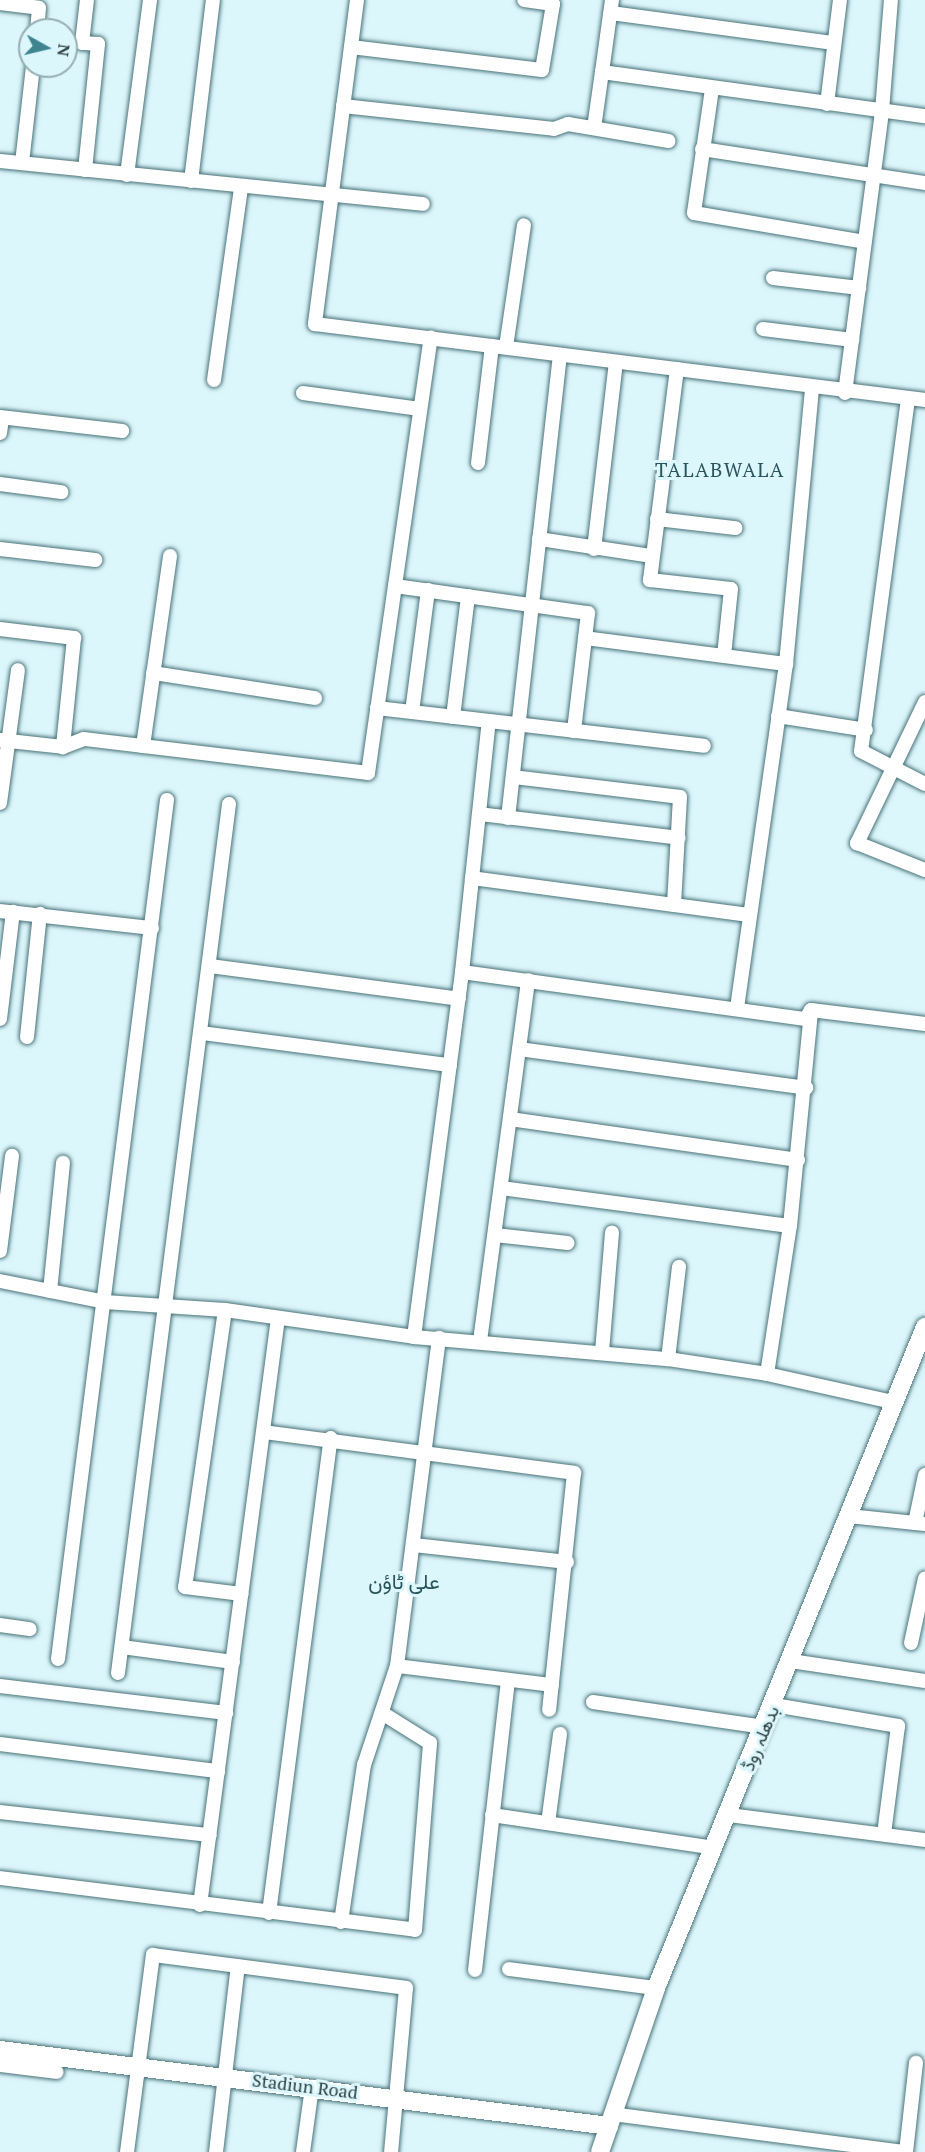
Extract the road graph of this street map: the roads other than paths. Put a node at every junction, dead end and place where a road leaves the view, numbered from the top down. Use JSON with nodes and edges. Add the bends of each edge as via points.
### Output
{"nodes":[{"id":1,"x":87,"y":0,"type":"edge"},
{"id":2,"x":150,"y":0,"type":"edge"},
{"id":3,"x":213,"y":0,"type":"edge"},
{"id":4,"x":357,"y":0,"type":"edge"},
{"id":5,"x":524,"y":0,"type":"edge"},
{"id":6,"x":840,"y":0,"type":"edge"},
{"id":7,"x":891,"y":0,"type":"edge"},
{"id":8,"x":17,"y":2,"type":"edge"},
{"id":9,"x":0,"y":3,"type":"edge"},
{"id":10,"x":611,"y":6,"type":"edge"},
{"id":11,"x":38,"y":18,"type":"edge"},
{"id":12,"x":834,"y":43,"type":"junction"},
{"id":13,"x":351,"y":47,"type":"junction"},
{"id":14,"x":602,"y":72,"type":"junction"},
{"id":15,"x":32,"y":78,"type":"edge"},
{"id":16,"x":712,"y":89,"type":"junction"},
{"id":17,"x":827,"y":104,"type":"junction"},
{"id":18,"x":343,"y":106,"type":"junction"},
{"id":19,"x":882,"y":111,"type":"junction"},
{"id":20,"x":925,"y":116,"type":"edge"},
{"id":21,"x":594,"y":128,"type":"junction"},
{"id":22,"x":669,"y":141,"type":"dead end"},
{"id":23,"x":702,"y":149,"type":"junction"},
{"id":24,"x":0,"y":161,"type":"edge"},
{"id":25,"x":22,"y":163,"type":"junction"},
{"id":26,"x":85,"y":170,"type":"junction"},
{"id":27,"x":128,"y":174,"type":"junction"},
{"id":28,"x":874,"y":174,"type":"junction"},
{"id":29,"x":191,"y":182,"type":"junction"},
{"id":30,"x":925,"y":183,"type":"edge"},
{"id":31,"x":241,"y":187,"type":"junction"},
{"id":32,"x":332,"y":196,"type":"junction"},
{"id":33,"x":423,"y":204,"type":"dead end"},
{"id":34,"x":524,"y":225,"type":"dead end"},
{"id":35,"x":865,"y":242,"type":"junction"},
{"id":36,"x":772,"y":278,"type":"dead end"},
{"id":37,"x":859,"y":288,"type":"junction"},
{"id":38,"x":763,"y":329,"type":"dead end"},
{"id":39,"x":430,"y":338,"type":"junction"},
{"id":40,"x":852,"y":340,"type":"junction"},
{"id":41,"x":499,"y":346,"type":"junction"},
{"id":42,"x":560,"y":355,"type":"junction"},
{"id":43,"x":616,"y":363,"type":"junction"},
{"id":44,"x":677,"y":369,"type":"junction"},
{"id":45,"x":214,"y":380,"type":"dead end"},
{"id":46,"x":812,"y":388,"type":"junction"},
{"id":47,"x":303,"y":393,"type":"dead end"},
{"id":48,"x":845,"y":393,"type":"junction"},
{"id":49,"x":908,"y":399,"type":"junction"},
{"id":50,"x":925,"y":400,"type":"edge"},
{"id":51,"x":420,"y":409,"type":"junction"},
{"id":52,"x":1,"y":417,"type":"edge"},
{"id":53,"x":122,"y":431,"type":"dead end"},
{"id":54,"x":0,"y":433,"type":"edge"},
{"id":55,"x":478,"y":463,"type":"dead end"},
{"id":56,"x":0,"y":484,"type":"edge"},
{"id":57,"x":61,"y":492,"type":"dead end"},
{"id":58,"x":657,"y":519,"type":"junction"},
{"id":59,"x":735,"y":528,"type":"dead end"},
{"id":60,"x":539,"y":539,"type":"junction"},
{"id":61,"x":0,"y":549,"type":"edge"},
{"id":62,"x":594,"y":549,"type":"junction"},
{"id":63,"x":170,"y":556,"type":"dead end"},
{"id":64,"x":652,"y":556,"type":"junction"},
{"id":65,"x":95,"y":560,"type":"dead end"},
{"id":66,"x":395,"y":586,"type":"junction"},
{"id":67,"x":428,"y":590,"type":"junction"},
{"id":68,"x":468,"y":596,"type":"junction"},
{"id":69,"x":532,"y":604,"type":"junction"},
{"id":70,"x":0,"y":629,"type":"edge"},
{"id":71,"x":585,"y":638,"type":"junction"},
{"id":72,"x":724,"y":656,"type":"junction"},
{"id":73,"x":786,"y":664,"type":"junction"},
{"id":74,"x":18,"y":670,"type":"dead end"},
{"id":75,"x":153,"y":673,"type":"junction"},
{"id":76,"x":315,"y":698,"type":"dead end"},
{"id":77,"x":925,"y":702,"type":"edge"},
{"id":78,"x":377,"y":708,"type":"junction"},
{"id":79,"x":412,"y":712,"type":"junction"},
{"id":80,"x":778,"y":716,"type":"junction"},
{"id":81,"x":453,"y":717,"type":"junction"},
{"id":82,"x":489,"y":721,"type":"junction"},
{"id":83,"x":519,"y":724,"type":"junction"},
{"id":84,"x":866,"y":729,"type":"junction"},
{"id":85,"x":574,"y":731,"type":"junction"},
{"id":86,"x":5,"y":740,"type":"edge"},
{"id":87,"x":143,"y":746,"type":"junction"},
{"id":88,"x":704,"y":746,"type":"dead end"},
{"id":89,"x":63,"y":747,"type":"junction"},
{"id":90,"x":893,"y":769,"type":"junction"},
{"id":91,"x":513,"y":777,"type":"junction"},
{"id":92,"x":925,"y":784,"type":"edge"},
{"id":93,"x":167,"y":800,"type":"dead end"},
{"id":94,"x":0,"y":803,"type":"edge"},
{"id":95,"x":228,"y":804,"type":"dead end"},
{"id":96,"x":479,"y":814,"type":"junction"},
{"id":97,"x":508,"y":818,"type":"junction"},
{"id":98,"x":679,"y":838,"type":"junction"},
{"id":99,"x":925,"y":870,"type":"edge"},
{"id":100,"x":472,"y":878,"type":"junction"},
{"id":101,"x":674,"y":905,"type":"junction"},
{"id":102,"x":7,"y":912,"type":"edge"},
{"id":103,"x":40,"y":914,"type":"junction"},
{"id":104,"x":748,"y":915,"type":"junction"},
{"id":105,"x":152,"y":928,"type":"junction"},
{"id":106,"x":210,"y":966,"type":"junction"},
{"id":107,"x":462,"y":972,"type":"junction"},
{"id":108,"x":528,"y":980,"type":"junction"},
{"id":109,"x":459,"y":999,"type":"junction"},
{"id":110,"x":737,"y":1008,"type":"junction"},
{"id":111,"x":811,"y":1010,"type":"junction"},
{"id":112,"x":0,"y":1018,"type":"edge"},
{"id":113,"x":925,"y":1024,"type":"edge"},
{"id":114,"x":202,"y":1034,"type":"junction"},
{"id":115,"x":27,"y":1037,"type":"dead end"},
{"id":116,"x":519,"y":1049,"type":"junction"},
{"id":117,"x":450,"y":1065,"type":"junction"},
{"id":118,"x":806,"y":1088,"type":"junction"},
{"id":119,"x":510,"y":1119,"type":"junction"},
{"id":120,"x":12,"y":1156,"type":"dead end"},
{"id":121,"x":798,"y":1160,"type":"junction"},
{"id":122,"x":63,"y":1163,"type":"dead end"},
{"id":123,"x":501,"y":1188,"type":"junction"},
{"id":124,"x":790,"y":1226,"type":"junction"},
{"id":125,"x":612,"y":1232,"type":"dead end"},
{"id":126,"x":495,"y":1235,"type":"junction"},
{"id":127,"x":568,"y":1244,"type":"dead end"},
{"id":128,"x":0,"y":1251,"type":"edge"},
{"id":129,"x":679,"y":1267,"type":"dead end"},
{"id":130,"x":0,"y":1281,"type":"edge"},
{"id":131,"x":50,"y":1291,"type":"junction"},
{"id":132,"x":105,"y":1302,"type":"junction"},
{"id":133,"x":167,"y":1307,"type":"junction"},
{"id":134,"x":225,"y":1310,"type":"junction"},
{"id":135,"x":278,"y":1318,"type":"junction"},
{"id":136,"x":925,"y":1327,"type":"edge"},
{"id":137,"x":414,"y":1337,"type":"junction"},
{"id":138,"x":439,"y":1338,"type":"junction"},
{"id":139,"x":480,"y":1341,"type":"junction"},
{"id":140,"x":603,"y":1352,"type":"junction"},
{"id":141,"x":668,"y":1359,"type":"junction"},
{"id":142,"x":767,"y":1374,"type":"junction"},
{"id":143,"x":892,"y":1402,"type":"junction"},
{"id":144,"x":264,"y":1432,"type":"junction"},
{"id":145,"x":332,"y":1438,"type":"junction"},
{"id":146,"x":427,"y":1452,"type":"junction"},
{"id":147,"x":925,"y":1475,"type":"edge"},
{"id":148,"x":849,"y":1516,"type":"junction"},
{"id":149,"x":920,"y":1523,"type":"edge"},
{"id":150,"x":414,"y":1545,"type":"junction"},
{"id":151,"x":567,"y":1562,"type":"junction"},
{"id":152,"x":925,"y":1578,"type":"edge"},
{"id":153,"x":242,"y":1594,"type":"junction"},
{"id":154,"x":0,"y":1625,"type":"edge"},
{"id":155,"x":30,"y":1629,"type":"dead end"},
{"id":156,"x":911,"y":1643,"type":"dead end"},
{"id":157,"x":122,"y":1647,"type":"junction"},
{"id":158,"x":58,"y":1659,"type":"dead end"},
{"id":159,"x":791,"y":1661,"type":"junction"},
{"id":160,"x":233,"y":1662,"type":"junction"},
{"id":161,"x":397,"y":1666,"type":"junction"},
{"id":162,"x":118,"y":1672,"type":"dead end"},
{"id":163,"x":508,"y":1680,"type":"junction"},
{"id":164,"x":925,"y":1682,"type":"edge"},
{"id":165,"x":552,"y":1685,"type":"junction"},
{"id":166,"x":0,"y":1686,"type":"edge"},
{"id":167,"x":593,"y":1702,"type":"dead end"},
{"id":168,"x":774,"y":1706,"type":"junction"},
{"id":169,"x":549,"y":1710,"type":"dead end"},
{"id":170,"x":226,"y":1713,"type":"junction"},
{"id":171,"x":382,"y":1713,"type":"junction"},
{"id":172,"x":764,"y":1727,"type":"junction"},
{"id":173,"x":560,"y":1734,"type":"dead end"},
{"id":174,"x":0,"y":1744,"type":"edge"},
{"id":175,"x":218,"y":1771,"type":"junction"},
{"id":176,"x":0,"y":1812,"type":"edge"},
{"id":177,"x":492,"y":1815,"type":"junction"},
{"id":178,"x":729,"y":1815,"type":"junction"},
{"id":179,"x":548,"y":1823,"type":"junction"},
{"id":180,"x":884,"y":1834,"type":"junction"},
{"id":181,"x":210,"y":1835,"type":"junction"},
{"id":182,"x":925,"y":1840,"type":"edge"},
{"id":183,"x":716,"y":1848,"type":"junction"},
{"id":184,"x":0,"y":1878,"type":"edge"},
{"id":185,"x":200,"y":1905,"type":"junction"},
{"id":186,"x":269,"y":1913,"type":"junction"},
{"id":187,"x":341,"y":1922,"type":"junction"},
{"id":188,"x":238,"y":1966,"type":"junction"},
{"id":189,"x":509,"y":1969,"type":"dead end"},
{"id":190,"x":475,"y":1970,"type":"dead end"},
{"id":191,"x":656,"y":1988,"type":"junction"},
{"id":192,"x":0,"y":2050,"type":"edge"},
{"id":193,"x":916,"y":2063,"type":"dead end"},
{"id":194,"x":0,"y":2064,"type":"edge"},
{"id":195,"x":139,"y":2064,"type":"junction"},
{"id":196,"x":57,"y":2072,"type":"dead end"},
{"id":197,"x":225,"y":2076,"type":"junction"},
{"id":198,"x":312,"y":2087,"type":"junction"},
{"id":199,"x":397,"y":2097,"type":"junction"},
{"id":200,"x":610,"y":2120,"type":"junction"},
{"id":201,"x":876,"y":2151,"type":"edge"},
{"id":202,"x":127,"y":2152,"type":"edge"},
{"id":203,"x":216,"y":2152,"type":"edge"},
{"id":204,"x":303,"y":2152,"type":"edge"},
{"id":205,"x":391,"y":2152,"type":"edge"},
{"id":206,"x":600,"y":2152,"type":"edge"},
{"id":207,"x":905,"y":2152,"type":"edge"}],
"edges":[{"from":1,"to":26,"type":"street","via":[[82,43],[99,44]]},
{"from":2,"to":27,"type":"street"},
{"from":3,"to":29,"type":"street"},
{"from":4,"to":13,"type":"street"},
{"from":5,"to":13,"type":"street","via":[[553,4],[542,70]]},
{"from":6,"to":12,"type":"street"},
{"from":7,"to":19,"type":"street"},
{"from":8,"to":9,"type":"street"},
{"from":8,"to":11,"type":"street","via":[[39,8]]},
{"from":10,"to":12,"type":"street"},
{"from":10,"to":14,"type":"street"},
{"from":12,"to":17,"type":"street"},
{"from":13,"to":18,"type":"street"},
{"from":14,"to":16,"type":"street"},
{"from":14,"to":21,"type":"street"},
{"from":15,"to":25,"type":"street"},
{"from":16,"to":17,"type":"street"},
{"from":16,"to":23,"type":"street"},
{"from":17,"to":19,"type":"street"},
{"from":18,"to":21,"type":"street","via":[[554,129],[568,124]]},
{"from":18,"to":32,"type":"street"},
{"from":19,"to":20,"type":"street"},
{"from":19,"to":28,"type":"street"},
{"from":21,"to":22,"type":"street"},
{"from":23,"to":28,"type":"street"},
{"from":23,"to":35,"type":"street","via":[[694,213]]},
{"from":24,"to":25,"type":"street"},
{"from":25,"to":26,"type":"street"},
{"from":26,"to":27,"type":"street"},
{"from":27,"to":29,"type":"street"},
{"from":28,"to":30,"type":"street"},
{"from":28,"to":35,"type":"street"},
{"from":29,"to":31,"type":"street"},
{"from":31,"to":32,"type":"street"},
{"from":31,"to":45,"type":"street"},
{"from":32,"to":33,"type":"street"},
{"from":32,"to":39,"type":"street","via":[[315,324]]},
{"from":34,"to":41,"type":"street"},
{"from":35,"to":37,"type":"street"},
{"from":36,"to":37,"type":"street"},
{"from":37,"to":40,"type":"street"},
{"from":38,"to":40,"type":"street"},
{"from":39,"to":41,"type":"street"},
{"from":39,"to":51,"type":"street"},
{"from":40,"to":48,"type":"street"},
{"from":41,"to":42,"type":"street"},
{"from":41,"to":55,"type":"street"},
{"from":42,"to":43,"type":"street"},
{"from":42,"to":60,"type":"street"},
{"from":43,"to":44,"type":"street"},
{"from":43,"to":62,"type":"street"},
{"from":44,"to":46,"type":"street"},
{"from":44,"to":58,"type":"street"},
{"from":46,"to":48,"type":"street"},
{"from":46,"to":73,"type":"street"},
{"from":47,"to":51,"type":"street"},
{"from":48,"to":49,"type":"street"},
{"from":49,"to":50,"type":"street"},
{"from":49,"to":84,"type":"street"},
{"from":51,"to":66,"type":"street"},
{"from":52,"to":53,"type":"street"},
{"from":52,"to":54,"type":"street"},
{"from":56,"to":57,"type":"street"},
{"from":58,"to":59,"type":"street"},
{"from":58,"to":64,"type":"street"},
{"from":60,"to":62,"type":"street"},
{"from":60,"to":69,"type":"street"},
{"from":61,"to":65,"type":"street"},
{"from":62,"to":64,"type":"street"},
{"from":63,"to":75,"type":"street"},
{"from":64,"to":72,"type":"street","via":[[650,580],[731,589]]},
{"from":66,"to":67,"type":"street"},
{"from":66,"to":78,"type":"street"},
{"from":67,"to":68,"type":"street"},
{"from":67,"to":79,"type":"street"},
{"from":68,"to":69,"type":"street"},
{"from":68,"to":81,"type":"street"},
{"from":69,"to":71,"type":"street","via":[[588,613]]},
{"from":69,"to":83,"type":"street"},
{"from":70,"to":89,"type":"street","via":[[74,638]]},
{"from":71,"to":72,"type":"street"},
{"from":71,"to":85,"type":"street"},
{"from":72,"to":73,"type":"street"},
{"from":73,"to":80,"type":"street"},
{"from":74,"to":86,"type":"street"},
{"from":75,"to":76,"type":"street"},
{"from":75,"to":87,"type":"street"},
{"from":77,"to":90,"type":"street"},
{"from":78,"to":79,"type":"street"},
{"from":78,"to":87,"type":"street","via":[[368,773]]},
{"from":79,"to":81,"type":"street"},
{"from":80,"to":84,"type":"street"},
{"from":80,"to":104,"type":"street"},
{"from":81,"to":82,"type":"street"},
{"from":82,"to":83,"type":"street"},
{"from":82,"to":96,"type":"street"},
{"from":83,"to":85,"type":"street"},
{"from":83,"to":91,"type":"street"},
{"from":84,"to":90,"type":"street","via":[[861,751]]},
{"from":85,"to":88,"type":"street"},
{"from":86,"to":89,"type":"street"},
{"from":86,"to":94,"type":"street"},
{"from":87,"to":89,"type":"street","via":[[84,739]]},
{"from":90,"to":92,"type":"street"},
{"from":90,"to":99,"type":"street","via":[[857,843]]},
{"from":91,"to":97,"type":"street"},
{"from":91,"to":98,"type":"street","via":[[680,797]]},
{"from":93,"to":105,"type":"street"},
{"from":95,"to":106,"type":"street"},
{"from":96,"to":97,"type":"street"},
{"from":96,"to":100,"type":"street"},
{"from":97,"to":98,"type":"street"},
{"from":98,"to":101,"type":"street"},
{"from":100,"to":101,"type":"street"},
{"from":100,"to":107,"type":"street"},
{"from":101,"to":104,"type":"street"},
{"from":102,"to":103,"type":"street"},
{"from":102,"to":112,"type":"street"},
{"from":103,"to":105,"type":"street"},
{"from":103,"to":115,"type":"street"},
{"from":104,"to":110,"type":"street"},
{"from":105,"to":132,"type":"street"},
{"from":106,"to":109,"type":"street"},
{"from":106,"to":114,"type":"street"},
{"from":107,"to":108,"type":"street"},
{"from":107,"to":109,"type":"street"},
{"from":108,"to":110,"type":"street"},
{"from":108,"to":116,"type":"street"},
{"from":109,"to":117,"type":"street"},
{"from":110,"to":111,"type":"street","via":[[806,1019]]},
{"from":111,"to":113,"type":"street"},
{"from":111,"to":118,"type":"street"},
{"from":114,"to":117,"type":"street"},
{"from":114,"to":133,"type":"street"},
{"from":116,"to":118,"type":"street"},
{"from":116,"to":119,"type":"street"},
{"from":117,"to":137,"type":"street"},
{"from":118,"to":121,"type":"street"},
{"from":119,"to":121,"type":"street"},
{"from":119,"to":123,"type":"street"},
{"from":120,"to":128,"type":"street"},
{"from":121,"to":124,"type":"street"},
{"from":122,"to":131,"type":"street"},
{"from":123,"to":124,"type":"street"},
{"from":123,"to":126,"type":"street"},
{"from":124,"to":142,"type":"street"},
{"from":125,"to":140,"type":"street"},
{"from":126,"to":127,"type":"street"},
{"from":126,"to":139,"type":"street"},
{"from":129,"to":141,"type":"street"},
{"from":130,"to":131,"type":"street"},
{"from":131,"to":132,"type":"street"},
{"from":132,"to":133,"type":"street"},
{"from":132,"to":158,"type":"street"},
{"from":133,"to":134,"type":"street"},
{"from":133,"to":157,"type":"street"},
{"from":134,"to":135,"type":"street"},
{"from":134,"to":153,"type":"street","via":[[185,1587]]},
{"from":135,"to":137,"type":"street"},
{"from":135,"to":144,"type":"street"},
{"from":136,"to":143,"type":"main road","name":"بدھلہ روڈ"},
{"from":137,"to":138,"type":"street"},
{"from":138,"to":139,"type":"street"},
{"from":138,"to":146,"type":"street"},
{"from":139,"to":140,"type":"street"},
{"from":140,"to":141,"type":"street"},
{"from":141,"to":142,"type":"street"},
{"from":142,"to":143,"type":"street"},
{"from":143,"to":148,"type":"main road","name":"بدھلہ روڈ"},
{"from":144,"to":145,"type":"street"},
{"from":144,"to":153,"type":"street"},
{"from":145,"to":146,"type":"street"},
{"from":145,"to":186,"type":"street"},
{"from":146,"to":150,"type":"street"},
{"from":146,"to":151,"type":"street","via":[[574,1473]]},
{"from":147,"to":149,"type":"street"},
{"from":148,"to":149,"type":"street"},
{"from":148,"to":159,"type":"main road","name":"بدھلہ روڈ"},
{"from":150,"to":151,"type":"street"},
{"from":150,"to":161,"type":"street"},
{"from":151,"to":165,"type":"street"},
{"from":152,"to":156,"type":"street"},
{"from":153,"to":160,"type":"street"},
{"from":154,"to":155,"type":"street"},
{"from":157,"to":160,"type":"street"},
{"from":157,"to":162,"type":"street"},
{"from":159,"to":164,"type":"street"},
{"from":159,"to":168,"type":"main road","name":"بدھلہ روڈ"},
{"from":160,"to":170,"type":"street"},
{"from":161,"to":163,"type":"street"},
{"from":161,"to":171,"type":"street"},
{"from":163,"to":165,"type":"street"},
{"from":163,"to":177,"type":"street"},
{"from":165,"to":169,"type":"street"},
{"from":166,"to":170,"type":"street"},
{"from":167,"to":172,"type":"street"},
{"from":168,"to":172,"type":"main road","name":"بدھلہ روڈ"},
{"from":168,"to":180,"type":"street","via":[[898,1726]]},
{"from":170,"to":175,"type":"street"},
{"from":171,"to":187,"type":"street","via":[[364,1765]]},
{"from":171,"to":187,"type":"street","via":[[430,1743],[415,1930]]},
{"from":172,"to":178,"type":"main road","name":"بدھلہ روڈ"},
{"from":173,"to":179,"type":"street"},
{"from":174,"to":175,"type":"street"},
{"from":175,"to":181,"type":"street"},
{"from":176,"to":181,"type":"street"},
{"from":177,"to":179,"type":"street"},
{"from":177,"to":190,"type":"street"},
{"from":178,"to":180,"type":"street"},
{"from":178,"to":183,"type":"main road","name":"بدھلہ روڈ"},
{"from":179,"to":183,"type":"street"},
{"from":180,"to":182,"type":"street"},
{"from":181,"to":185,"type":"street"},
{"from":183,"to":191,"type":"main road","name":"بدھلہ روڈ"},
{"from":184,"to":185,"type":"street"},
{"from":185,"to":186,"type":"street"},
{"from":186,"to":187,"type":"street"},
{"from":188,"to":195,"type":"street","via":[[153,1955]]},
{"from":188,"to":197,"type":"street"},
{"from":188,"to":199,"type":"street","via":[[406,1988]]},
{"from":189,"to":191,"type":"street"},
{"from":191,"to":200,"type":"main road","name":"بدھلہ روڈ"},
{"from":192,"to":195,"type":"main road","name":"Stadiun Road"},
{"from":193,"to":207,"type":"street"},
{"from":194,"to":196,"type":"street"},
{"from":195,"to":197,"type":"main road","name":"Stadiun Road"},
{"from":195,"to":202,"type":"street"},
{"from":197,"to":198,"type":"main road","name":"Stadiun Road"},
{"from":197,"to":203,"type":"street"},
{"from":198,"to":199,"type":"main road","name":"Stadiun Road"},
{"from":198,"to":204,"type":"street"},
{"from":199,"to":200,"type":"main road","name":"Stadiun Road"},
{"from":199,"to":205,"type":"street"},
{"from":200,"to":201,"type":"street"},
{"from":200,"to":206,"type":"main road","name":"بدھلہ روڈ"},
{"from":201,"to":207,"type":"street"}]}
